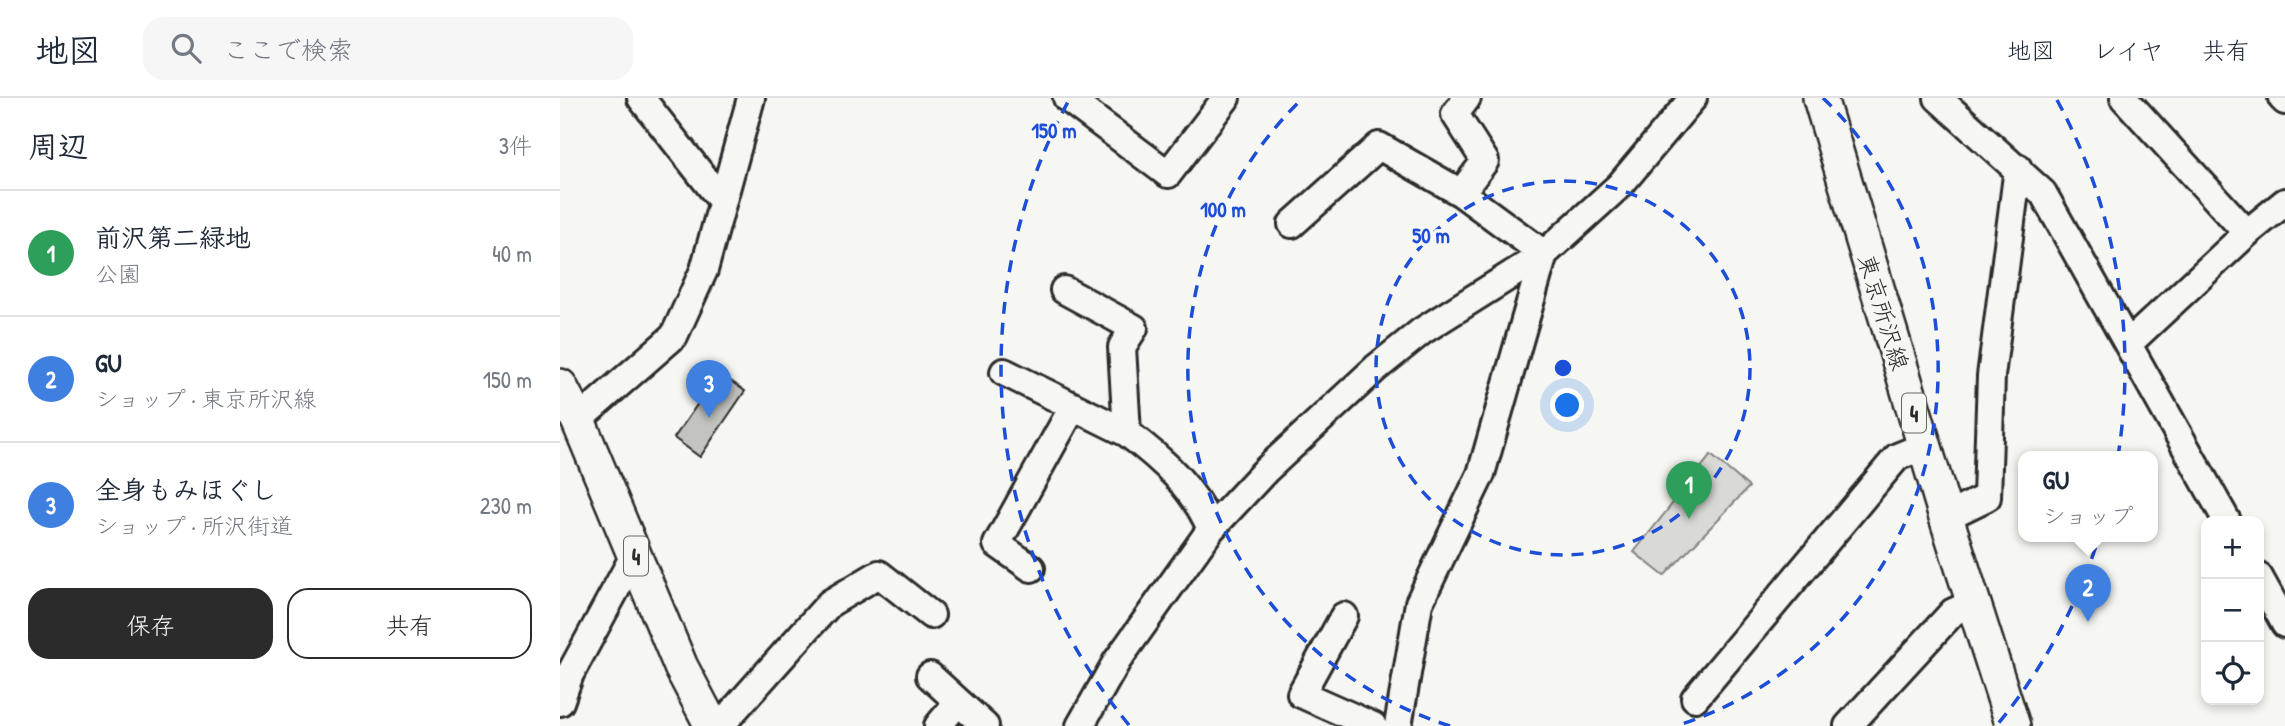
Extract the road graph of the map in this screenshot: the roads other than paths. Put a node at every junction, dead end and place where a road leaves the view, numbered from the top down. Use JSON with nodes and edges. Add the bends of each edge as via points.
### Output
{"nodes":[{"id":1,"x":641,"y":98,"type":"edge"},
{"id":2,"x":751,"y":98,"type":"edge"},
{"id":3,"x":1226,"y":98,"type":"edge"},
{"id":4,"x":1466,"y":98,"type":"edge"},
{"id":5,"x":1693,"y":98,"type":"edge"},
{"id":6,"x":1820,"y":98,"type":"edge"},
{"id":7,"x":1938,"y":98,"type":"edge"},
{"id":8,"x":2123,"y":98,"type":"edge"},
{"id":9,"x":1077,"y":101,"type":"edge"},
{"id":10,"x":2018,"y":168,"type":"junction"},
{"id":11,"x":1461,"y":193,"type":"junction"},
{"id":12,"x":722,"y":201,"type":"junction"},
{"id":13,"x":2285,"y":202,"type":"edge"},
{"id":14,"x":1292,"y":223,"type":"dead end"},
{"id":15,"x":2247,"y":233,"type":"junction"},
{"id":16,"x":1544,"y":254,"type":"junction"},
{"id":17,"x":1064,"y":290,"type":"dead end"},
{"id":18,"x":2127,"y":344,"type":"junction"},
{"id":19,"x":1004,"y":372,"type":"dead end"},
{"id":20,"x":560,"y":386,"type":"edge"},
{"id":21,"x":1073,"y":407,"type":"junction"},
{"id":22,"x":578,"y":421,"type":"junction"},
{"id":23,"x":1127,"y":433,"type":"junction"},
{"id":24,"x":1924,"y":446,"type":"junction"},
{"id":25,"x":2224,"y":516,"type":"edge"},
{"id":26,"x":1946,"y":517,"type":"junction"},
{"id":27,"x":1212,"y":529,"type":"junction"},
{"id":28,"x":635,"y":554,"type":"junction"},
{"id":29,"x":1031,"y":568,"type":"dead end"},
{"id":30,"x":2260,"y":579,"type":"edge"},
{"id":31,"x":1973,"y":603,"type":"junction"},
{"id":32,"x":931,"y":615,"type":"dead end"},
{"id":33,"x":1344,"y":616,"type":"dead end"},
{"id":34,"x":2285,"y":624,"type":"edge"},
{"id":35,"x":930,"y":676,"type":"dead end"},
{"id":36,"x":1695,"y":698,"type":"dead end"},
{"id":37,"x":560,"y":702,"type":"edge"},
{"id":38,"x":958,"y":702,"type":"junction"},
{"id":39,"x":712,"y":726,"type":"edge"},
{"id":40,"x":720,"y":726,"type":"edge"},
{"id":41,"x":938,"y":726,"type":"edge"},
{"id":42,"x":985,"y":726,"type":"edge"},
{"id":43,"x":1080,"y":726,"type":"edge"},
{"id":44,"x":1373,"y":726,"type":"edge"},
{"id":45,"x":1398,"y":726,"type":"edge"},
{"id":46,"x":1848,"y":726,"type":"edge"},
{"id":47,"x":2013,"y":726,"type":"edge"}],
"edges":[{"from":1,"to":12,"type":"street"},
{"from":2,"to":12,"type":"street"},
{"from":3,"to":9,"type":"street","via":[[1168,174]]},
{"from":4,"to":11,"type":"street","via":[[1455,114],[1485,161]]},
{"from":5,"to":16,"type":"street","via":[[1620,185]]},
{"from":6,"to":24,"type":"main road","name":"東京所沢線","number":"4"},
{"from":7,"to":10,"type":"street"},
{"from":8,"to":15,"type":"street"},
{"from":10,"to":18,"type":"street","via":[[2043,193],[2067,230]]},
{"from":10,"to":26,"type":"street","via":[[1991,376],[1987,497]]},
{"from":11,"to":14,"type":"street","via":[[1379,146]]},
{"from":11,"to":16,"type":"street"},
{"from":12,"to":22,"type":"street","via":[[704,270],[674,336]]},
{"from":13,"to":15,"type":"street"},
{"from":15,"to":18,"type":"street"},
{"from":16,"to":27,"type":"street","via":[[1422,331],[1376,368],[1266,470]]},
{"from":16,"to":45,"type":"street","via":[[1480,474],[1419,603]]},
{"from":17,"to":23,"type":"street","via":[[1134,328],[1122,347]]},
{"from":18,"to":25,"type":"street"},
{"from":19,"to":21,"type":"street"},
{"from":20,"to":22,"type":"main road","number":"4"},
{"from":21,"to":23,"type":"street"},
{"from":21,"to":29,"type":"street","via":[[997,544]]},
{"from":22,"to":28,"type":"main road","number":"4"},
{"from":23,"to":27,"type":"street","via":[[1166,462],[1200,503]]},
{"from":24,"to":26,"type":"main road","name":"東京所沢線","number":"4"},
{"from":24,"to":36,"type":"street","via":[[1897,457]]},
{"from":26,"to":31,"type":"main road","name":"東京所沢線","number":"4"},
{"from":27,"to":43,"type":"street","via":[[1117,661]]},
{"from":28,"to":37,"type":"street","via":[[570,674]]},
{"from":28,"to":39,"type":"main road","number":"4","via":[[681,667]]},
{"from":30,"to":34,"type":"street"},
{"from":31,"to":46,"type":"street","via":[[1953,612]]},
{"from":31,"to":47,"type":"main road","name":"東京所沢線","number":"4"},
{"from":32,"to":40,"type":"street","via":[[879,574],[830,603]]},
{"from":33,"to":44,"type":"street","via":[[1301,694]]},
{"from":35,"to":38,"type":"street"},
{"from":38,"to":41,"type":"street"},
{"from":38,"to":42,"type":"street"}]}
